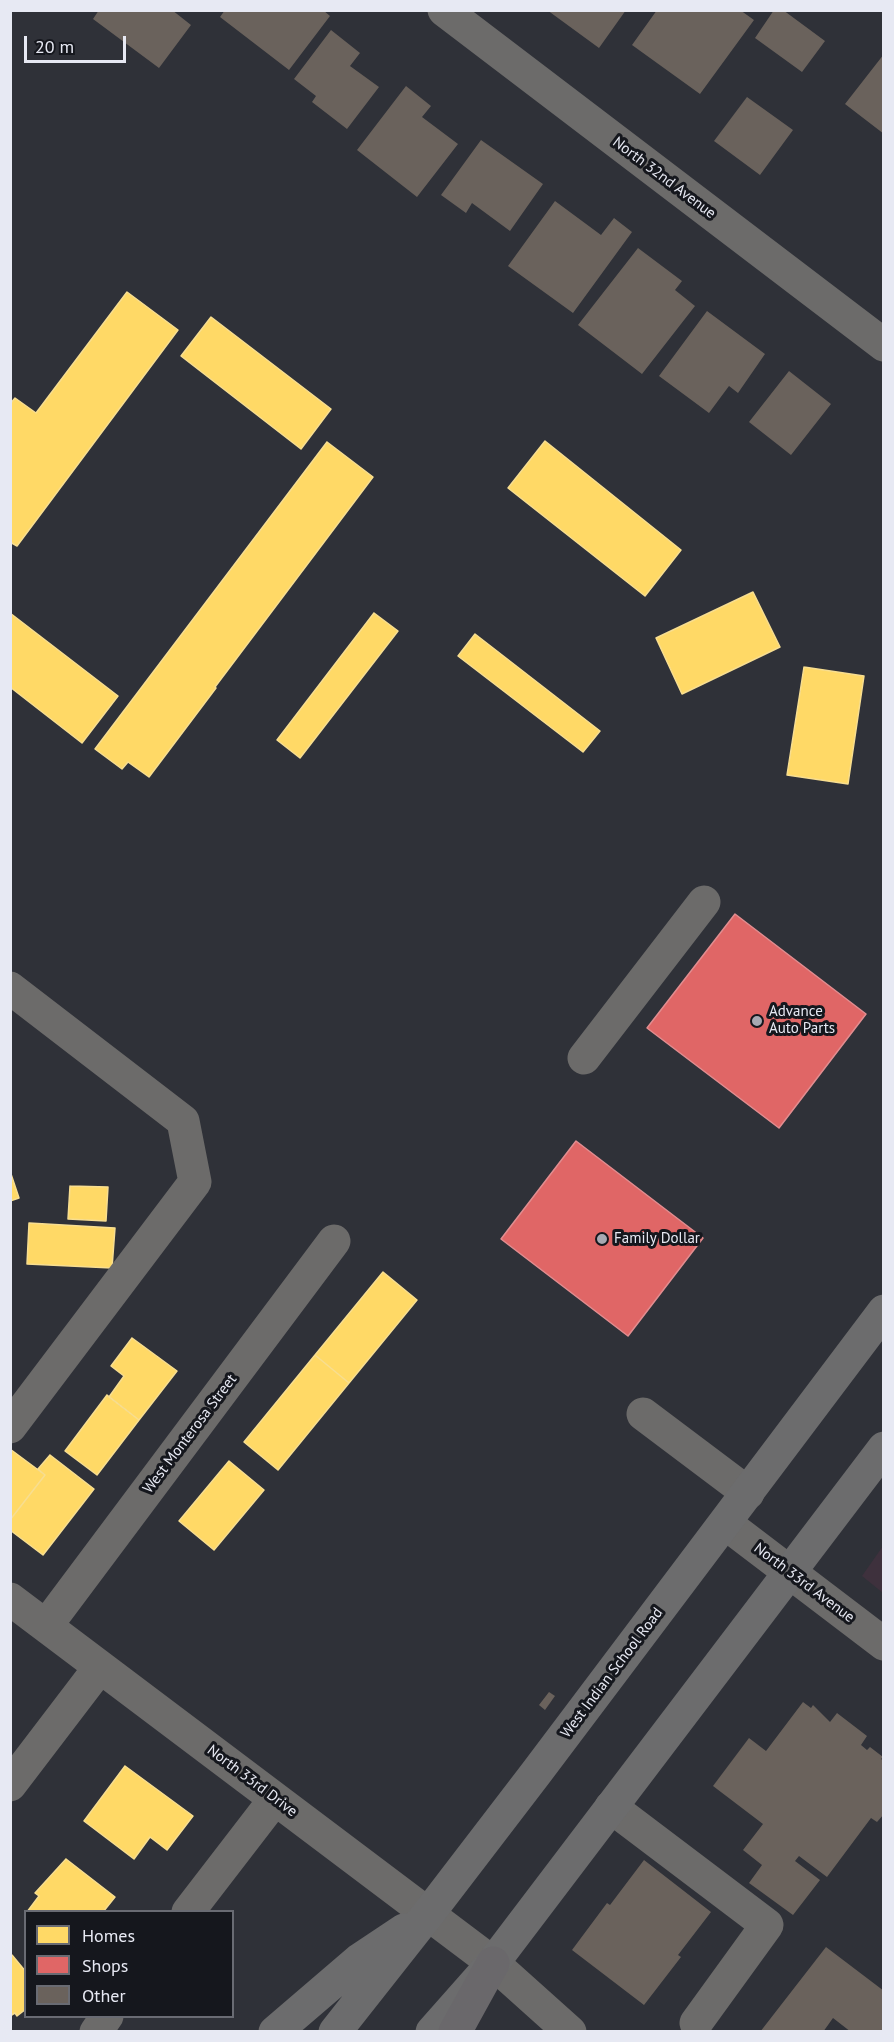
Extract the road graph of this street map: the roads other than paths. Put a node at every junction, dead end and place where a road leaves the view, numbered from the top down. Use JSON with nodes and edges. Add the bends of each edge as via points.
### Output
{"nodes":[{"id":1,"x":444,"y":10,"type":"edge"},
{"id":2,"x":884,"y":345,"type":"edge"},
{"id":3,"x":704,"y":902,"type":"dead end"},
{"id":4,"x":10,"y":988,"type":"edge"},
{"id":5,"x":585,"y":1058,"type":"dead end"},
{"id":6,"x":334,"y":1241,"type":"dead end"},
{"id":7,"x":884,"y":1311,"type":"edge"},
{"id":8,"x":643,"y":1414,"type":"dead end"},
{"id":9,"x":10,"y":1427,"type":"edge"},
{"id":10,"x":884,"y":1448,"type":"edge"},
{"id":11,"x":748,"y":1493,"type":"junction"},
{"id":12,"x":725,"y":1523,"type":"junction"},
{"id":13,"x":790,"y":1572,"type":"junction"},
{"id":14,"x":10,"y":1599,"type":"edge"},
{"id":15,"x":46,"y":1626,"type":"junction"},
{"id":16,"x":884,"y":1644,"type":"edge"},
{"id":17,"x":100,"y":1667,"type":"junction"},
{"id":18,"x":10,"y":1785,"type":"edge"},
{"id":19,"x":275,"y":1799,"type":"junction"},
{"id":20,"x":611,"y":1807,"type":"junction"},
{"id":21,"x":189,"y":1910,"type":"edge"},
{"id":22,"x":428,"y":1914,"type":"junction"},
{"id":23,"x":493,"y":1963,"type":"junction"},
{"id":24,"x":106,"y":2018,"type":"edge"},
{"id":25,"x":696,"y":2023,"type":"dead end"},
{"id":26,"x":96,"y":2031,"type":"edge"},
{"id":27,"x":275,"y":2031,"type":"edge"},
{"id":28,"x":335,"y":2031,"type":"edge"},
{"id":29,"x":432,"y":2031,"type":"edge"},
{"id":30,"x":455,"y":2031,"type":"edge"},
{"id":31,"x":570,"y":2031,"type":"edge"}],
"edges":[{"from":1,"to":2,"type":"street","name":"North 32nd Avenue"},
{"from":3,"to":5,"type":"street"},
{"from":4,"to":9,"type":"street","via":[[183,1121],[195,1182]]},
{"from":6,"to":15,"type":"street","name":"West Monterosa Street"},
{"from":7,"to":11,"type":"main road","name":"West Indian School Road"},
{"from":8,"to":11,"type":"street"},
{"from":10,"to":13,"type":"main road"},
{"from":11,"to":12,"type":"main road","name":"West Indian School Road"},
{"from":12,"to":13,"type":"street","name":"North 33rd Avenue"},
{"from":12,"to":22,"type":"main road","name":"West Indian School Road"},
{"from":13,"to":16,"type":"street","name":"North 33rd Avenue"},
{"from":13,"to":20,"type":"main road"},
{"from":14,"to":15,"type":"street","name":"North 33rd Drive"},
{"from":15,"to":17,"type":"street","name":"North 33rd Drive"},
{"from":17,"to":18,"type":"street"},
{"from":17,"to":19,"type":"street","name":"North 33rd Drive"},
{"from":19,"to":21,"type":"street"},
{"from":19,"to":22,"type":"street","name":"North 33rd Drive"},
{"from":20,"to":23,"type":"main road"},
{"from":20,"to":25,"type":"street","via":[[767,1925]]},
{"from":22,"to":23,"type":"street","name":"North 33rd Drive"},
{"from":22,"to":27,"type":"main road","via":[[359,1960]]},
{"from":22,"to":28,"type":"main road","name":"West Indian School Road"},
{"from":23,"to":29,"type":"main road"},
{"from":23,"to":30,"type":"highway"},
{"from":23,"to":31,"type":"street","name":"North 33rd Drive"},
{"from":24,"to":26,"type":"street"}]}
